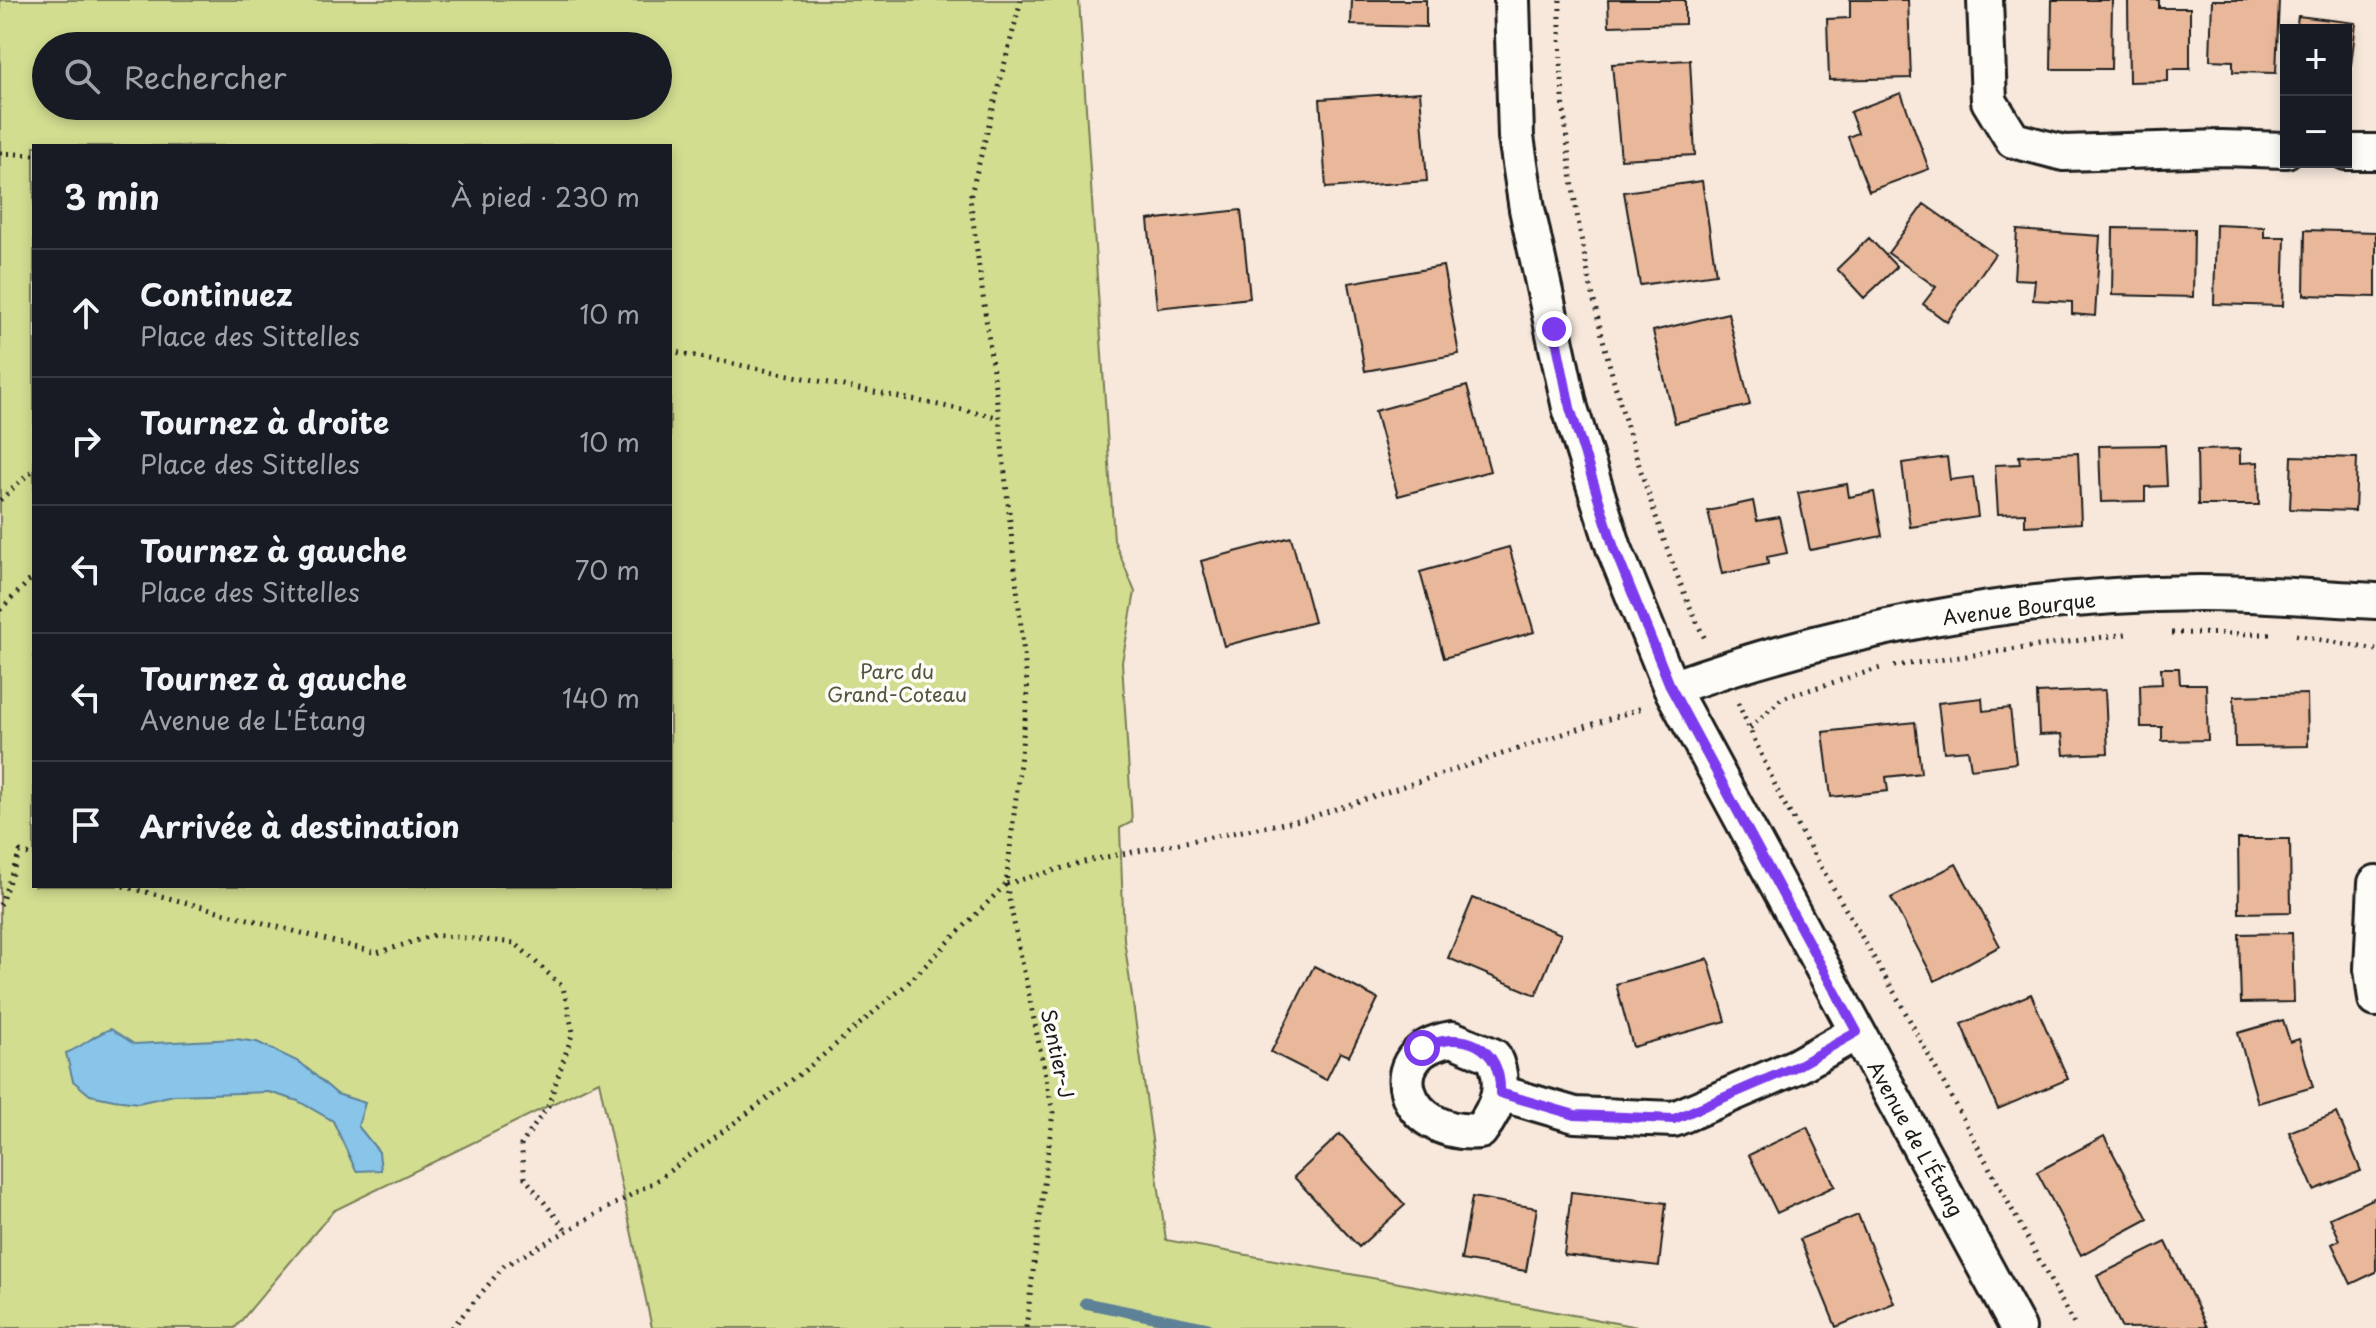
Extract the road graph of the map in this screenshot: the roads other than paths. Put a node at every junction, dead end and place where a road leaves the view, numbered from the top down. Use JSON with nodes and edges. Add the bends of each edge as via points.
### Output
{"nodes":[{"id":1,"x":1512,"y":0,"type":"edge"},
{"id":2,"x":1985,"y":0,"type":"edge"},
{"id":3,"x":2280,"y":150,"type":"edge"},
{"id":4,"x":2352,"y":152,"type":"edge"},
{"id":5,"x":2376,"y":152,"type":"edge"},
{"id":6,"x":2376,"y":601,"type":"edge"},
{"id":7,"x":1671,"y":688,"type":"junction"},
{"id":8,"x":2376,"y":883,"type":"edge"},
{"id":9,"x":2376,"y":999,"type":"edge"},
{"id":10,"x":1857,"y":1032,"type":"junction"},
{"id":11,"x":1500,"y":1093,"type":"dead end"},
{"id":12,"x":2018,"y":1328,"type":"edge"}],
"edges":[{"from":1,"to":7,"type":"street","name":"Avenue de L'Étang","via":[[1518,151],[1570,408],[1614,548]]},
{"from":2,"to":3,"type":"street","via":[[1989,101],[2013,140],[2064,153]]},
{"from":4,"to":5,"type":"street"},
{"from":6,"to":7,"type":"street","name":"Avenue Bourque","via":[[2199,593],[2026,605],[1877,628]]},
{"from":7,"to":10,"type":"street","name":"Avenue de L'Étang"},
{"from":8,"to":9,"type":"street"},
{"from":10,"to":11,"type":"street","via":[[1797,1066],[1674,1119],[1575,1115]]},
{"from":10,"to":12,"type":"street","name":"Avenue de L'Étang"}]}
